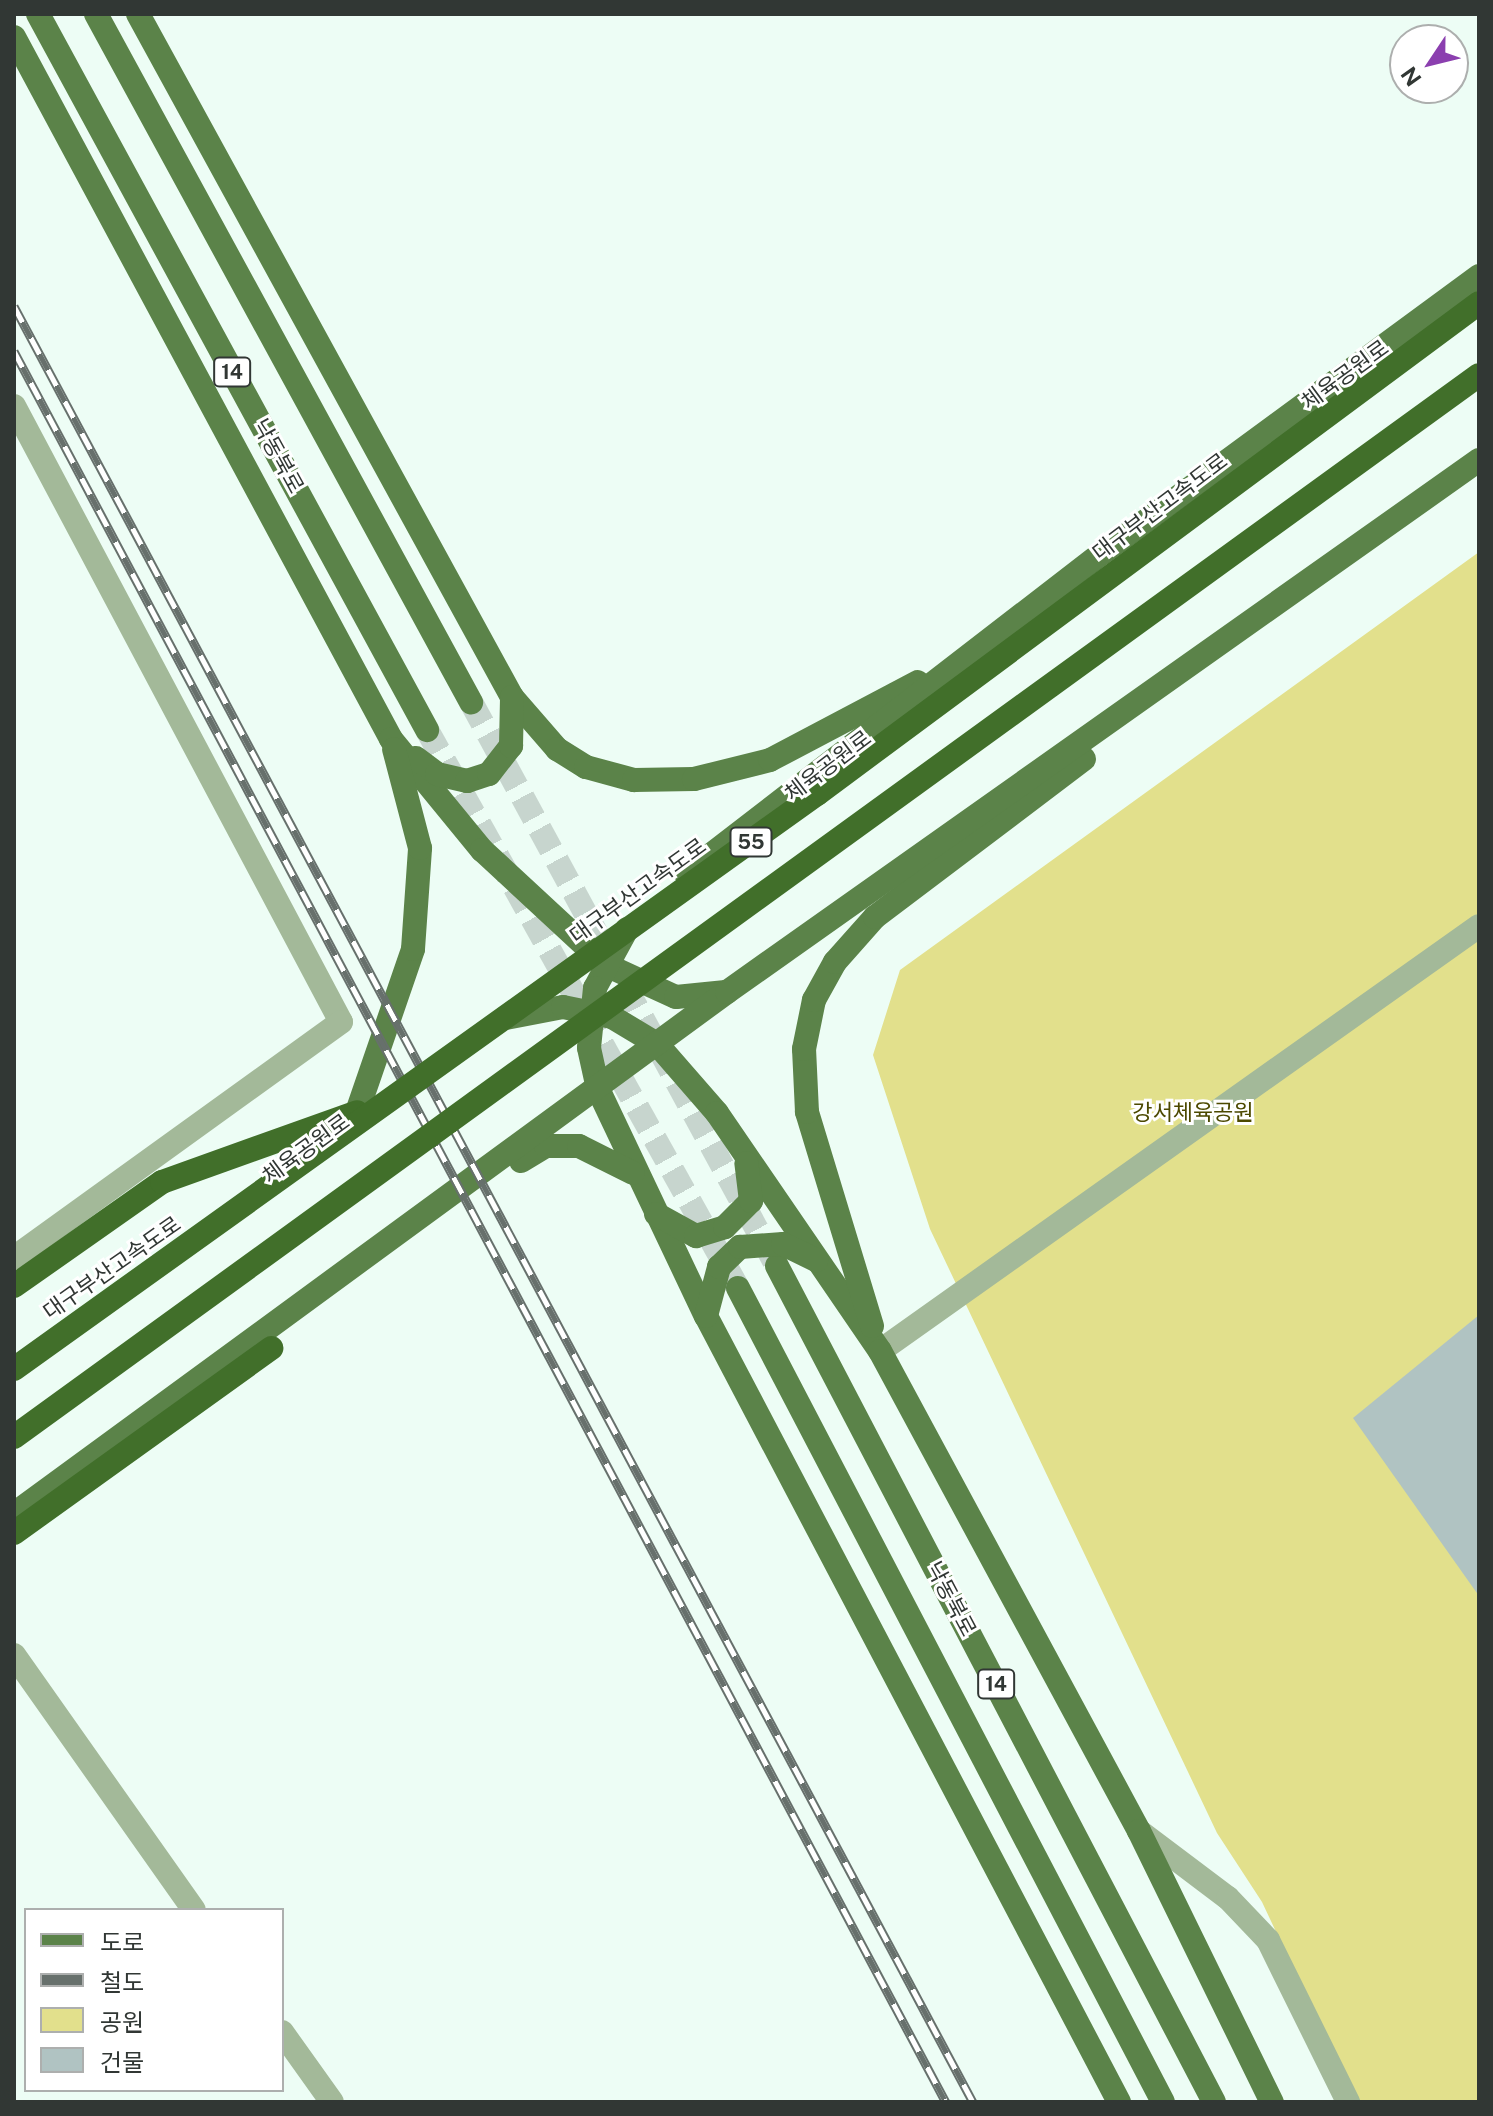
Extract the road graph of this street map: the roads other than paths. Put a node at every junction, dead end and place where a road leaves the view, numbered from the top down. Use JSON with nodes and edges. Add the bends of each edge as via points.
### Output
{"nodes":[{"id":1,"x":38,"y":14,"type":"edge"},
{"id":2,"x":96,"y":14,"type":"edge"},
{"id":3,"x":138,"y":14,"type":"edge"},
{"id":4,"x":14,"y":37,"type":"edge"},
{"id":5,"x":1479,"y":276,"type":"edge"},
{"id":6,"x":1479,"y":303,"type":"edge"},
{"id":7,"x":1479,"y":375,"type":"edge"},
{"id":8,"x":14,"y":406,"type":"edge"},
{"id":9,"x":1479,"y":460,"type":"edge"},
{"id":10,"x":1006,"y":631,"type":"junction"},
{"id":11,"x":1175,"y":676,"type":"junction"},
{"id":12,"x":512,"y":697,"type":"junction"},
{"id":13,"x":471,"y":702,"type":"tunnel mouth"},
{"id":14,"x":427,"y":730,"type":"tunnel mouth"},
{"id":15,"x":391,"y":739,"type":"junction"},
{"id":16,"x":652,"y":900,"type":"junction"},
{"id":17,"x":1479,"y":926,"type":"edge"},
{"id":18,"x":585,"y":949,"type":"junction"},
{"id":19,"x":606,"y":965,"type":"junction"},
{"id":20,"x":727,"y":992,"type":"junction"},
{"id":21,"x":592,"y":1010,"type":"junction"},
{"id":22,"x":464,"y":1038,"type":"junction"},
{"id":23,"x":657,"y":1044,"type":"junction"},
{"id":24,"x":598,"y":1089,"type":"junction"},
{"id":25,"x":357,"y":1112,"type":"junction"},
{"id":26,"x":742,"y":1151,"type":"junction"},
{"id":27,"x":635,"y":1174,"type":"junction"},
{"id":28,"x":447,"y":1203,"type":"junction"},
{"id":29,"x":656,"y":1214,"type":"junction"},
{"id":30,"x":14,"y":1258,"type":"edge"},
{"id":31,"x":818,"y":1262,"type":"junction"},
{"id":32,"x":777,"y":1266,"type":"tunnel mouth"},
{"id":33,"x":14,"y":1286,"type":"edge"},
{"id":34,"x":738,"y":1288,"type":"tunnel mouth"},
{"id":35,"x":706,"y":1316,"type":"junction"},
{"id":36,"x":271,"y":1348,"type":"joint"},
{"id":37,"x":880,"y":1351,"type":"junction"},
{"id":38,"x":14,"y":1358,"type":"edge"},
{"id":39,"x":14,"y":1369,"type":"edge"},
{"id":40,"x":14,"y":1437,"type":"edge"},
{"id":41,"x":14,"y":1514,"type":"edge"},
{"id":42,"x":14,"y":1533,"type":"edge"},
{"id":43,"x":14,"y":1655,"type":"edge"},
{"id":44,"x":1139,"y":1831,"type":"junction"},
{"id":45,"x":193,"y":1908,"type":"edge"},
{"id":46,"x":284,"y":2035,"type":"edge"},
{"id":47,"x":332,"y":2102,"type":"edge"},
{"id":48,"x":1119,"y":2102,"type":"edge"},
{"id":49,"x":1163,"y":2102,"type":"edge"},
{"id":50,"x":1214,"y":2102,"type":"edge"},
{"id":51,"x":1272,"y":2102,"type":"edge"},
{"id":52,"x":1348,"y":2102,"type":"edge"}],
"edges":[{"from":1,"to":14,"type":"main road","name":"낙동북로","number":"14"},
{"from":2,"to":13,"type":"main road","number":"14"},
{"from":3,"to":12,"type":"main road"},
{"from":4,"to":15,"type":"main road"},
{"from":5,"to":10,"type":"main road","name":"체육공원로"},
{"from":6,"to":39,"type":"highway","name":"대구부산고속도로","number":"55","bridge":true,"via":[[804,803]]},
{"from":7,"to":40,"type":"highway","number":"55","bridge":true},
{"from":8,"to":30,"type":"street","via":[[341,1022]]},
{"from":9,"to":11,"type":"main road"},
{"from":10,"to":12,"type":"main road","via":[[770,760],[694,779],[663,783],[586,767],[557,749]]},
{"from":10,"to":16,"type":"main road","name":"체육공원로"},
{"from":11,"to":20,"type":"main road"},
{"from":11,"to":37,"type":"main road","via":[[1109,741],[875,917],[814,1000],[804,1049],[807,1112]]},
{"from":12,"to":15,"type":"main road","via":[[511,746],[489,774],[467,781],[437,774]]},
{"from":15,"to":18,"type":"main road","via":[[482,850]]},
{"from":15,"to":25,"type":"main road","via":[[420,848],[413,949]]},
{"from":16,"to":18,"type":"main road","name":"체육공원로"},
{"from":16,"to":19,"type":"main road"},
{"from":17,"to":37,"type":"street"},
{"from":18,"to":19,"type":"main road"},
{"from":18,"to":22,"type":"main road","name":"체육공원로"},
{"from":19,"to":20,"type":"main road","via":[[676,997]]},
{"from":19,"to":21,"type":"main road"},
{"from":20,"to":23,"type":"main road"},
{"from":21,"to":22,"type":"main road","via":[[526,1011]]},
{"from":21,"to":23,"type":"main road"},
{"from":21,"to":24,"type":"main road"},
{"from":22,"to":25,"type":"main road","name":"체육공원로"},
{"from":23,"to":24,"type":"main road"},
{"from":23,"to":26,"type":"main road"},
{"from":24,"to":27,"type":"main road"},
{"from":24,"to":28,"type":"main road"},
{"from":25,"to":33,"type":"highway","via":[[162,1182]]},
{"from":25,"to":38,"type":"main road","name":"체육공원로"},
{"from":26,"to":29,"type":"main road","via":[[752,1184],[740,1217],[696,1236]]},
{"from":26,"to":31,"type":"main road"},
{"from":27,"to":28,"type":"main road","via":[[604,1153],[546,1146]]},
{"from":27,"to":29,"type":"main road"},
{"from":28,"to":36,"type":"main road"},
{"from":28,"to":41,"type":"main road"},
{"from":29,"to":35,"type":"main road"},
{"from":31,"to":35,"type":"main road","via":[[783,1244],[740,1247],[719,1267]]},
{"from":31,"to":37,"type":"main road"},
{"from":32,"to":50,"type":"main road","name":"낙동북로","number":"14"},
{"from":34,"to":49,"type":"main road","name":"낙동북로","number":"14"},
{"from":35,"to":48,"type":"main road"},
{"from":36,"to":42,"type":"highway"},
{"from":37,"to":44,"type":"main road"},
{"from":43,"to":45,"type":"street"},
{"from":44,"to":51,"type":"main road"},
{"from":44,"to":52,"type":"street","via":[[1228,1898],[1268,1940]]},
{"from":46,"to":47,"type":"street"}]}
